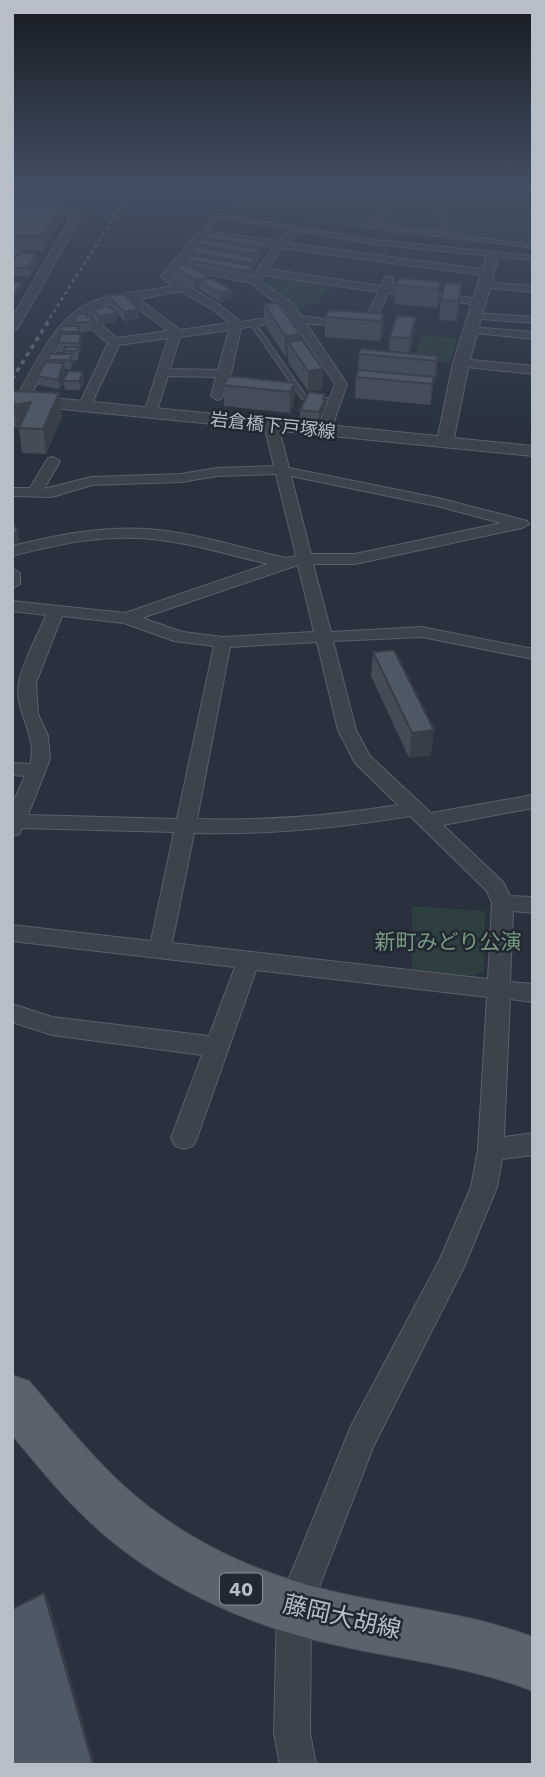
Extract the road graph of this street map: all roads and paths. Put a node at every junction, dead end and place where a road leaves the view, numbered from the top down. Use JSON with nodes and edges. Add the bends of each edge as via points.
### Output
{"nodes":[{"id":1,"x":49,"y":268,"type":"edge"},
{"id":2,"x":174,"y":268,"type":"edge"},
{"id":3,"x":200,"y":268,"type":"edge"},
{"id":4,"x":263,"y":268,"type":"edge"},
{"id":5,"x":327,"y":268,"type":"joint"},
{"id":6,"x":392,"y":268,"type":"edge"},
{"id":7,"x":426,"y":268,"type":"edge"},
{"id":8,"x":489,"y":268,"type":"edge"},
{"id":9,"x":259,"y":275,"type":"junction"},
{"id":10,"x":486,"y":279,"type":"junction"},
{"id":11,"x":181,"y":288,"type":"junction"},
{"id":12,"x":533,"y":289,"type":"edge"},
{"id":13,"x":385,"y":290,"type":"junction"},
{"id":14,"x":132,"y":299,"type":"junction"},
{"id":15,"x":533,"y":307,"type":"edge"},
{"id":16,"x":17,"y":313,"type":"edge"},
{"id":17,"x":476,"y":313,"type":"junction"},
{"id":18,"x":82,"y":315,"type":"junction"},
{"id":19,"x":297,"y":318,"type":"junction"},
{"id":20,"x":533,"y":320,"type":"edge"},
{"id":21,"x":252,"y":322,"type":"junction"},
{"id":22,"x":236,"y":324,"type":"junction"},
{"id":23,"x":12,"y":328,"type":"edge"},
{"id":24,"x":176,"y":332,"type":"junction"},
{"id":25,"x":533,"y":336,"type":"edge"},
{"id":26,"x":114,"y":342,"type":"junction"},
{"id":27,"x":461,"y":363,"type":"junction"},
{"id":28,"x":533,"y":370,"type":"edge"},
{"id":29,"x":164,"y":372,"type":"junction"},
{"id":30,"x":225,"y":374,"type":"junction"},
{"id":31,"x":217,"y":396,"type":"dead end"},
{"id":32,"x":17,"y":399,"type":"edge"},
{"id":33,"x":334,"y":401,"type":"junction"},
{"id":34,"x":85,"y":405,"type":"junction"},
{"id":35,"x":150,"y":412,"type":"junction"},
{"id":36,"x":271,"y":425,"type":"junction"},
{"id":37,"x":324,"y":430,"type":"junction"},
{"id":38,"x":445,"y":442,"type":"junction"},
{"id":39,"x":533,"y":451,"type":"edge"},
{"id":40,"x":53,"y":461,"type":"dead end"},
{"id":41,"x":280,"y":470,"type":"junction"},
{"id":42,"x":12,"y":492,"type":"edge"},
{"id":43,"x":35,"y":492,"type":"junction"},
{"id":44,"x":527,"y":523,"type":"edge"},
{"id":45,"x":12,"y":551,"type":"edge"},
{"id":46,"x":295,"y":561,"type":"junction"},
{"id":47,"x":12,"y":573,"type":"edge"},
{"id":48,"x":12,"y":584,"type":"edge"},
{"id":49,"x":12,"y":606,"type":"edge"},
{"id":50,"x":56,"y":611,"type":"junction"},
{"id":51,"x":126,"y":618,"type":"junction"},
{"id":52,"x":324,"y":635,"type":"junction"},
{"id":53,"x":223,"y":642,"type":"junction"},
{"id":54,"x":533,"y":654,"type":"edge"},
{"id":55,"x":20,"y":683,"type":"edge"},
{"id":56,"x":20,"y":713,"type":"edge"},
{"id":57,"x":12,"y":769,"type":"edge"},
{"id":58,"x":35,"y":770,"type":"junction"},
{"id":59,"x":533,"y":801,"type":"edge"},
{"id":60,"x":421,"y":815,"type":"junction"},
{"id":61,"x":15,"y":825,"type":"edge"},
{"id":62,"x":187,"y":825,"type":"junction"},
{"id":63,"x":503,"y":903,"type":"junction"},
{"id":64,"x":533,"y":905,"type":"edge"},
{"id":65,"x":12,"y":933,"type":"edge"},
{"id":66,"x":160,"y":950,"type":"junction"},
{"id":67,"x":248,"y":962,"type":"junction"},
{"id":68,"x":498,"y":989,"type":"junction"},
{"id":69,"x":533,"y":993,"type":"edge"},
{"id":70,"x":12,"y":1013,"type":"edge"},
{"id":71,"x":216,"y":1047,"type":"junction"},
{"id":72,"x":184,"y":1139,"type":"dead end"},
{"id":73,"x":533,"y":1144,"type":"edge"},
{"id":74,"x":491,"y":1150,"type":"junction"},
{"id":75,"x":12,"y":1398,"type":"edge"},
{"id":76,"x":294,"y":1608,"type":"junction"},
{"id":77,"x":533,"y":1664,"type":"edge"},
{"id":78,"x":298,"y":1765,"type":"edge"}],
"edges":[{"from":1,"to":16,"type":"street"},
{"from":2,"to":11,"type":"street","via":[[166,277]]},
{"from":3,"to":9,"type":"street"},
{"from":4,"to":9,"type":"street"},
{"from":5,"to":9,"type":"street"},
{"from":5,"to":13,"type":"street"},
{"from":6,"to":13,"type":"street"},
{"from":7,"to":10,"type":"street"},
{"from":8,"to":10,"type":"street"},
{"from":9,"to":19,"type":"street","via":[[260,286],[288,305]]},
{"from":10,"to":12,"type":"street"},
{"from":10,"to":17,"type":"street"},
{"from":11,"to":14,"type":"street"},
{"from":11,"to":22,"type":"street","via":[[217,305]]},
{"from":13,"to":17,"type":"street"},
{"from":13,"to":19,"type":"street","via":[[367,328]]},
{"from":14,"to":18,"type":"street","via":[[102,303]]},
{"from":14,"to":24,"type":"street"},
{"from":15,"to":17,"type":"street"},
{"from":16,"to":23,"type":"street"},
{"from":17,"to":20,"type":"street"},
{"from":17,"to":25,"type":"street"},
{"from":17,"to":27,"type":"street"},
{"from":18,"to":26,"type":"street"},
{"from":18,"to":32,"type":"street","via":[[51,346]]},
{"from":19,"to":21,"type":"street"},
{"from":19,"to":33,"type":"street","via":[[341,384]]},
{"from":21,"to":22,"type":"street"},
{"from":21,"to":33,"type":"lane","via":[[304,398]]},
{"from":22,"to":24,"type":"street"},
{"from":22,"to":30,"type":"street"},
{"from":24,"to":26,"type":"street"},
{"from":24,"to":29,"type":"street"},
{"from":26,"to":34,"type":"street"},
{"from":27,"to":28,"type":"street"},
{"from":27,"to":38,"type":"street"},
{"from":29,"to":30,"type":"street"},
{"from":29,"to":35,"type":"street"},
{"from":30,"to":31,"type":"street"},
{"from":32,"to":34,"type":"street","name":"岩倉橋下戸塚線"},
{"from":33,"to":37,"type":"street"},
{"from":34,"to":35,"type":"street","name":"岩倉橋下戸塚線"},
{"from":35,"to":36,"type":"street","name":"岩倉橋下戸塚線"},
{"from":36,"to":37,"type":"street","name":"岩倉橋下戸塚線"},
{"from":36,"to":41,"type":"street"},
{"from":37,"to":38,"type":"street","name":"岩倉橋下戸塚線"},
{"from":38,"to":39,"type":"street","name":"岩倉橋下戸塚線"},
{"from":40,"to":43,"type":"street"},
{"from":41,"to":43,"type":"street","via":[[91,481],[52,493]]},
{"from":41,"to":44,"type":"street"},
{"from":41,"to":46,"type":"street"},
{"from":42,"to":43,"type":"street"},
{"from":44,"to":46,"type":"street","via":[[355,559]]},
{"from":45,"to":46,"type":"street","via":[[72,536],[132,533]]},
{"from":46,"to":51,"type":"street"},
{"from":46,"to":52,"type":"street"},
{"from":47,"to":48,"type":"street"},
{"from":49,"to":50,"type":"street"},
{"from":50,"to":51,"type":"street"},
{"from":50,"to":55,"type":"street"},
{"from":51,"to":53,"type":"street","via":[[180,637]]},
{"from":52,"to":53,"type":"street"},
{"from":52,"to":54,"type":"street","via":[[422,632]]},
{"from":52,"to":60,"type":"street","via":[[347,730],[362,759]]},
{"from":53,"to":62,"type":"street"},
{"from":55,"to":56,"type":"street"},
{"from":56,"to":58,"type":"street","via":[[39,736],[41,759]]},
{"from":57,"to":58,"type":"street"},
{"from":58,"to":61,"type":"street"},
{"from":59,"to":60,"type":"street"},
{"from":60,"to":62,"type":"street","via":[[256,828]]},
{"from":60,"to":63,"type":"street","via":[[496,887]]},
{"from":61,"to":62,"type":"street"},
{"from":62,"to":66,"type":"street"},
{"from":63,"to":64,"type":"street"},
{"from":63,"to":68,"type":"street"},
{"from":65,"to":66,"type":"street"},
{"from":66,"to":67,"type":"street"},
{"from":67,"to":68,"type":"street"},
{"from":67,"to":71,"type":"street"},
{"from":68,"to":69,"type":"street"},
{"from":68,"to":74,"type":"street"},
{"from":70,"to":71,"type":"street","via":[[51,1026]]},
{"from":71,"to":72,"type":"street"},
{"from":73,"to":74,"type":"street"},
{"from":74,"to":76,"type":"street","via":[[484,1186],[455,1256],[362,1437]]},
{"from":75,"to":76,"type":"main road","name":"藤岡大胡線","number":"40","via":[[107,1504],[145,1536],[228,1584]]},
{"from":76,"to":77,"type":"main road","name":"藤岡大胡線","number":"40","via":[[477,1644]]},
{"from":76,"to":78,"type":"street","via":[[292,1733]]}]}
